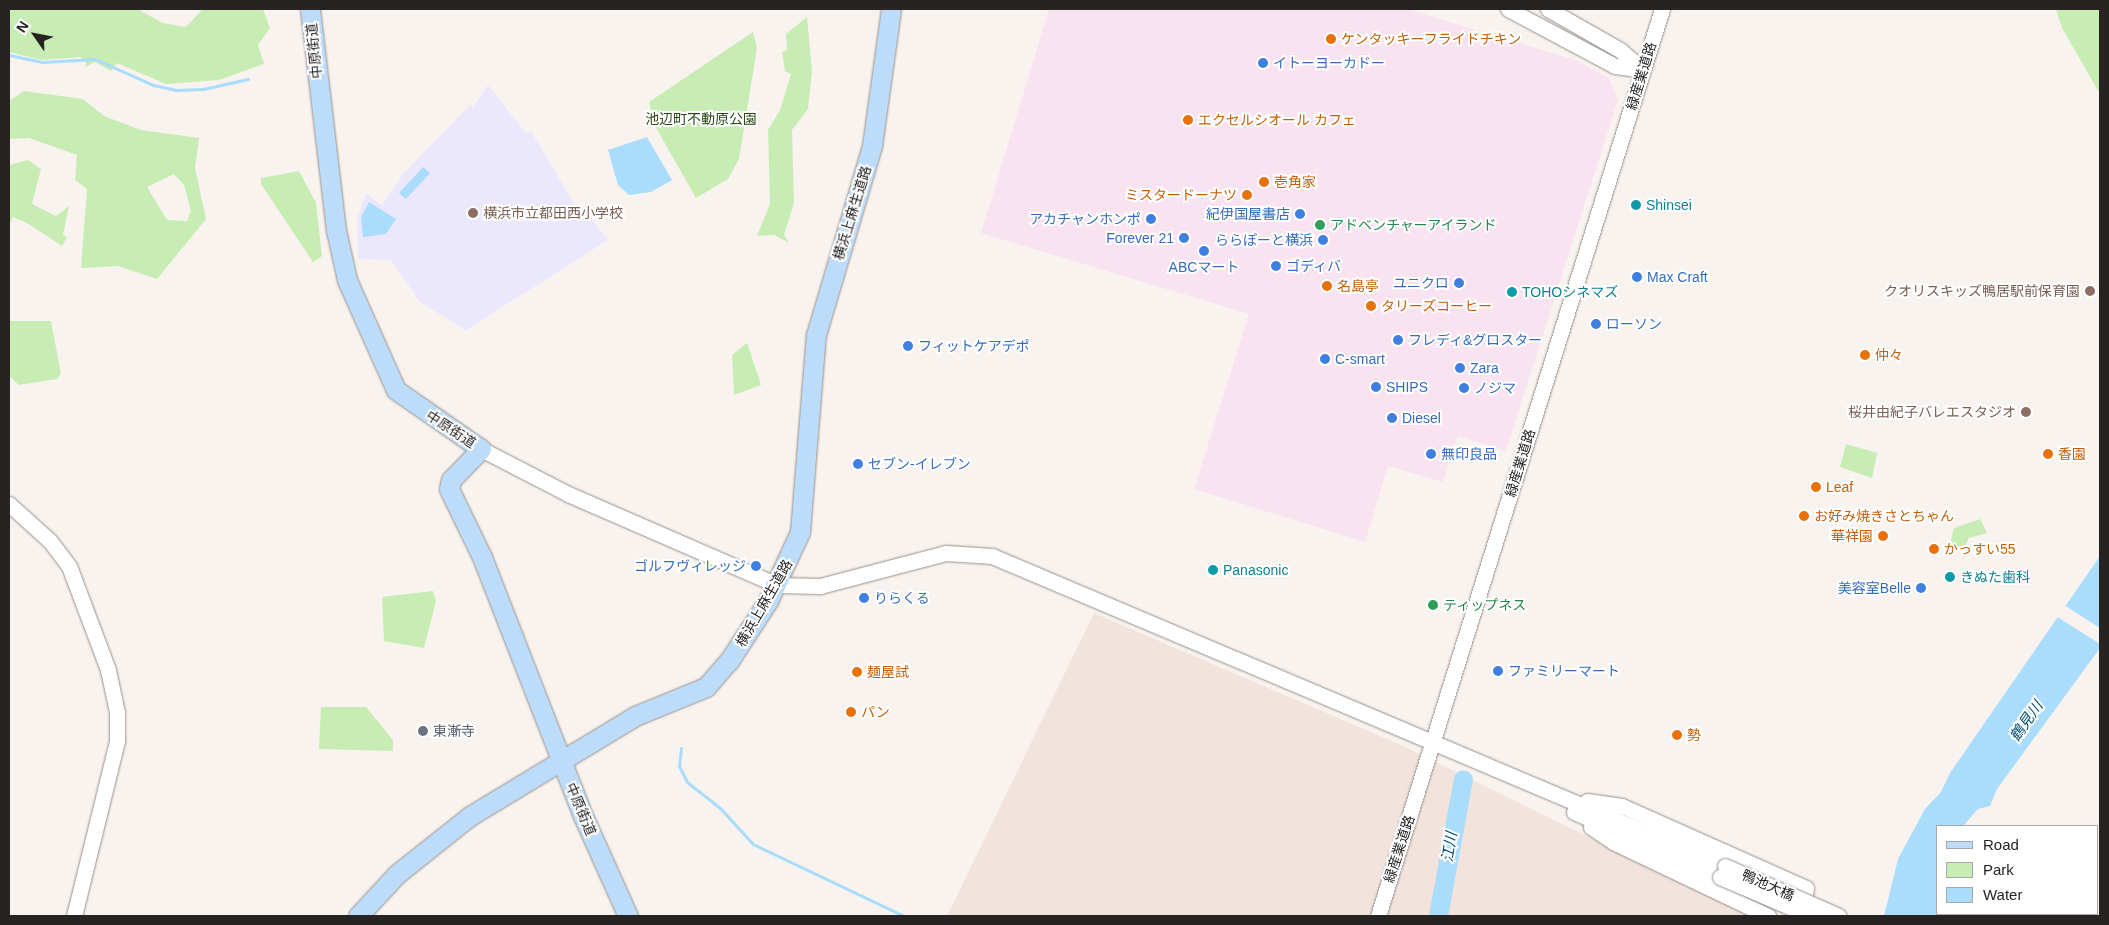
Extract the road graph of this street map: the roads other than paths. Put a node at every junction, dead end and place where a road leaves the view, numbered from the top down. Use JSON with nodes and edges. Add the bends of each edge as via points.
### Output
{"nodes":[{"id":1,"x":310,"y":9,"type":"edge"},
{"id":2,"x":891,"y":9,"type":"edge"},
{"id":3,"x":1508,"y":9,"type":"edge"},
{"id":4,"x":1548,"y":9,"type":"edge"},
{"id":5,"x":1662,"y":9,"type":"edge"},
{"id":6,"x":1643,"y":70,"type":"junction"},
{"id":7,"x":481,"y":449,"type":"junction"},
{"id":8,"x":9,"y":504,"type":"edge"},
{"id":9,"x":777,"y":585,"type":"junction"},
{"id":10,"x":1433,"y":744,"type":"junction"},
{"id":11,"x":561,"y":762,"type":"junction"},
{"id":12,"x":1564,"y":802,"type":"junction"},
{"id":13,"x":1723,"y":872,"type":"junction"},
{"id":14,"x":74,"y":916,"type":"edge"},
{"id":15,"x":358,"y":916,"type":"edge"},
{"id":16,"x":628,"y":916,"type":"edge"},
{"id":17,"x":1378,"y":916,"type":"edge"},
{"id":18,"x":1768,"y":916,"type":"edge"},
{"id":19,"x":1801,"y":916,"type":"edge"},
{"id":20,"x":1810,"y":916,"type":"edge"},
{"id":21,"x":1839,"y":916,"type":"edge"}],
"edges":[{"from":1,"to":7,"type":"main road","name":"中原街道","via":[[336,230],[347,280],[396,390]]},
{"from":2,"to":9,"type":"main road","name":"横浜上麻生道路","via":[[872,146],[818,328],[800,532]]},
{"from":3,"to":6,"type":"street","via":[[1615,66]]},
{"from":4,"to":6,"type":"street","via":[[1620,50]]},
{"from":5,"to":6,"type":"street","name":"緑産業道路"},
{"from":6,"to":10,"type":"street","name":"緑産業道路"},
{"from":7,"to":9,"type":"street","via":[[577,498]]},
{"from":7,"to":11,"type":"main road","name":"中原街道","via":[[451,480],[449,489],[482,557]]},
{"from":8,"to":14,"type":"street","via":[[50,541],[69,566],[108,670],[117,712],[117,741]]},
{"from":9,"to":10,"type":"street","via":[[820,586],[946,553],[992,556]]},
{"from":9,"to":11,"type":"main road","name":"横浜上麻生道路","via":[[730,661],[706,687],[635,716]]},
{"from":10,"to":12,"type":"street"},
{"from":10,"to":17,"type":"street","name":"緑産業道路"},
{"from":11,"to":15,"type":"main road","name":"横浜上麻生道路","via":[[437,839]]},
{"from":11,"to":16,"type":"main road","name":"中原街道"},
{"from":12,"to":13,"type":"street"},
{"from":12,"to":18,"type":"street","via":[[1613,842]]},
{"from":12,"to":19,"type":"street","via":[[1622,806],[1806,888]]},
{"from":13,"to":20,"type":"street","name":"鴨池大橋","bridge":true},
{"from":13,"to":21,"type":"street","name":"鴨池大橋","bridge":true}]}
